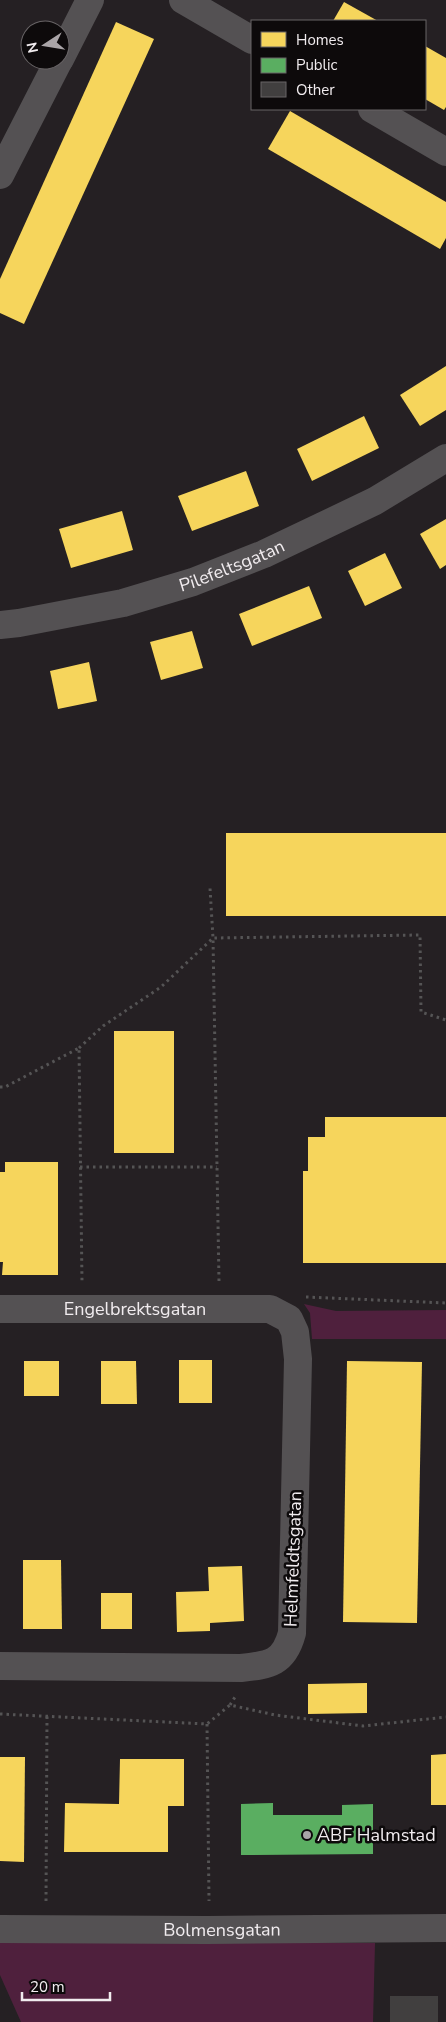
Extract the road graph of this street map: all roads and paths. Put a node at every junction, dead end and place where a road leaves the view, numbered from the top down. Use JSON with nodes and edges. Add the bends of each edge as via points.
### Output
{"nodes":[{"id":1,"x":90,"y":0,"type":"edge"},
{"id":2,"x":183,"y":0,"type":"edge"},
{"id":3,"x":70,"y":39,"type":"edge"},
{"id":4,"x":251,"y":39,"type":"edge"},
{"id":5,"x":54,"y":70,"type":"edge"},
{"id":6,"x":374,"y":110,"type":"edge"},
{"id":7,"x":446,"y":152,"type":"edge"},
{"id":8,"x":0,"y":175,"type":"edge"},
{"id":9,"x":446,"y":458,"type":"edge"},
{"id":10,"x":0,"y":625,"type":"edge"},
{"id":11,"x":210,"y":888,"type":"dead end"},
{"id":12,"x":214,"y":938,"type":"junction"},
{"id":13,"x":446,"y":1020,"type":"edge"},
{"id":14,"x":79,"y":1048,"type":"junction"},
{"id":15,"x":0,"y":1087,"type":"edge"},
{"id":16,"x":80,"y":1167,"type":"junction"},
{"id":17,"x":217,"y":1167,"type":"junction"},
{"id":18,"x":82,"y":1307,"type":"junction"},
{"id":19,"x":0,"y":1308,"type":"edge"},
{"id":20,"x":220,"y":1308,"type":"junction"},
{"id":21,"x":270,"y":1309,"type":"joint"},
{"id":22,"x":0,"y":1666,"type":"edge"},
{"id":23,"x":0,"y":1714,"type":"edge"},
{"id":24,"x":47,"y":1716,"type":"junction"},
{"id":25,"x":446,"y":1717,"type":"edge"},
{"id":26,"x":207,"y":1724,"type":"junction"},
{"id":27,"x":209,"y":1907,"type":"dead end"},
{"id":28,"x":446,"y":1928,"type":"edge"},
{"id":29,"x":0,"y":1929,"type":"edge"},
{"id":30,"x":46,"y":1929,"type":"junction"}],
"edges":[{"from":1,"to":3,"type":"street"},
{"from":2,"to":4,"type":"street"},
{"from":5,"to":8,"type":"street"},
{"from":6,"to":7,"type":"street"},
{"from":9,"to":10,"type":"street","name":"Pilefeltsgatan","via":[[374,500],[264,554],[193,582],[123,603]]},
{"from":11,"to":12,"type":"path"},
{"from":12,"to":13,"type":"path","via":[[420,935],[421,1012]]},
{"from":12,"to":14,"type":"path","via":[[161,987],[103,1026]]},
{"from":12,"to":17,"type":"path"},
{"from":14,"to":15,"type":"path"},
{"from":14,"to":16,"type":"path"},
{"from":16,"to":17,"type":"path"},
{"from":16,"to":18,"type":"path"},
{"from":17,"to":20,"type":"path"},
{"from":18,"to":19,"type":"street","name":"Engelbrektsgatan"},
{"from":18,"to":20,"type":"street","name":"Engelbrektsgatan"},
{"from":20,"to":21,"type":"street","name":"Engelbrektsgatan"},
{"from":21,"to":22,"type":"street","name":"Helmfeldtsgatan","via":[[289,1319],[295,1332],[298,1358],[292,1633],[288,1648],[281,1657],[267,1663],[241,1668]]},
{"from":23,"to":24,"type":"path"},
{"from":24,"to":26,"type":"path"},
{"from":24,"to":30,"type":"path"},
{"from":25,"to":26,"type":"path","via":[[363,1726],[275,1715],[230,1705]]},
{"from":26,"to":27,"type":"path"},
{"from":28,"to":30,"type":"street","name":"Bolmensgatan"},
{"from":29,"to":30,"type":"street","name":"Bolmensgatan"}]}
